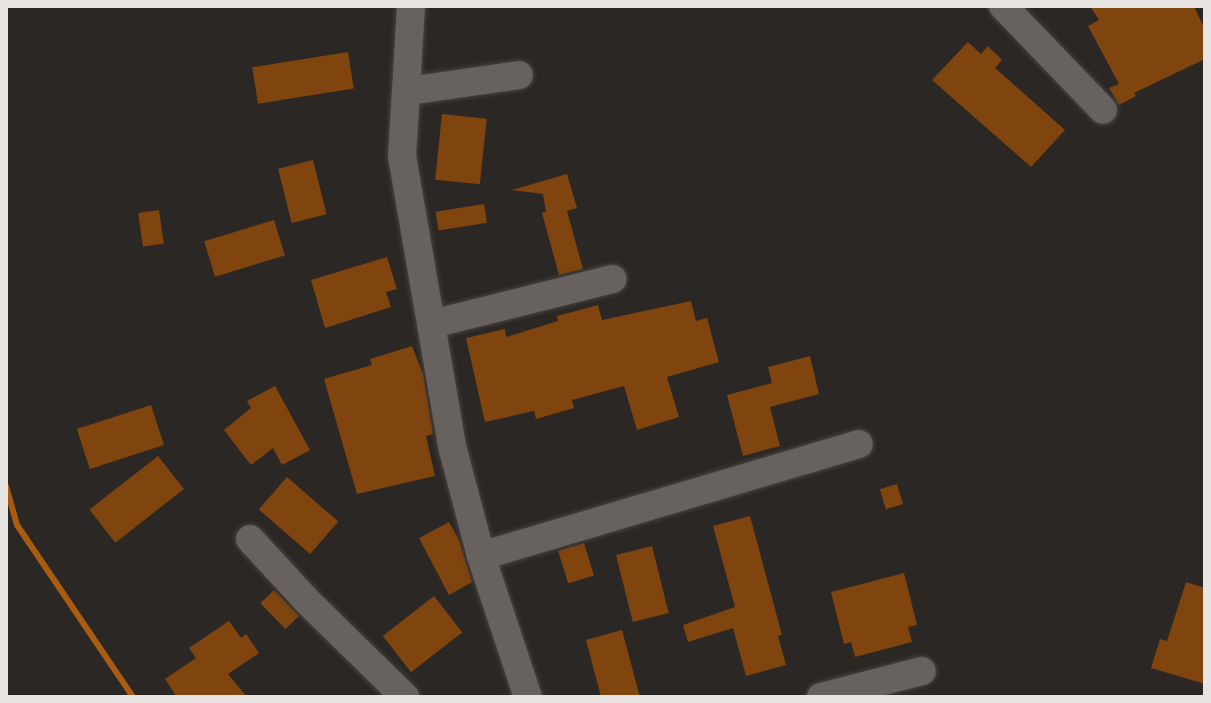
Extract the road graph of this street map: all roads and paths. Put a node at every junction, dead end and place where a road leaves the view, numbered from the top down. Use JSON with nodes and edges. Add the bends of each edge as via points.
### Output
{"nodes":[{"id":1,"x":411,"y":6,"type":"edge"},
{"id":2,"x":1003,"y":6,"type":"edge"},
{"id":3,"x":519,"y":75,"type":"dead end"},
{"id":4,"x":408,"y":91,"type":"junction"},
{"id":5,"x":1103,"y":110,"type":"dead end"},
{"id":6,"x":612,"y":279,"type":"dead end"},
{"id":7,"x":432,"y":324,"type":"junction"},
{"id":8,"x":859,"y":444,"type":"dead end"},
{"id":9,"x":250,"y":539,"type":"dead end"},
{"id":10,"x":481,"y":556,"type":"junction"},
{"id":11,"x":922,"y":671,"type":"dead end"},
{"id":12,"x":405,"y":697,"type":"edge"},
{"id":13,"x":528,"y":697,"type":"edge"},
{"id":14,"x":821,"y":697,"type":"edge"}],
"edges":[{"from":1,"to":4,"type":"street"},
{"from":2,"to":5,"type":"street"},
{"from":3,"to":4,"type":"street"},
{"from":4,"to":7,"type":"street","via":[[402,156]]},
{"from":6,"to":7,"type":"street"},
{"from":7,"to":10,"type":"street","via":[[453,450]]},
{"from":8,"to":10,"type":"street"},
{"from":9,"to":12,"type":"street"},
{"from":10,"to":13,"type":"street"},
{"from":11,"to":14,"type":"street"}]}
